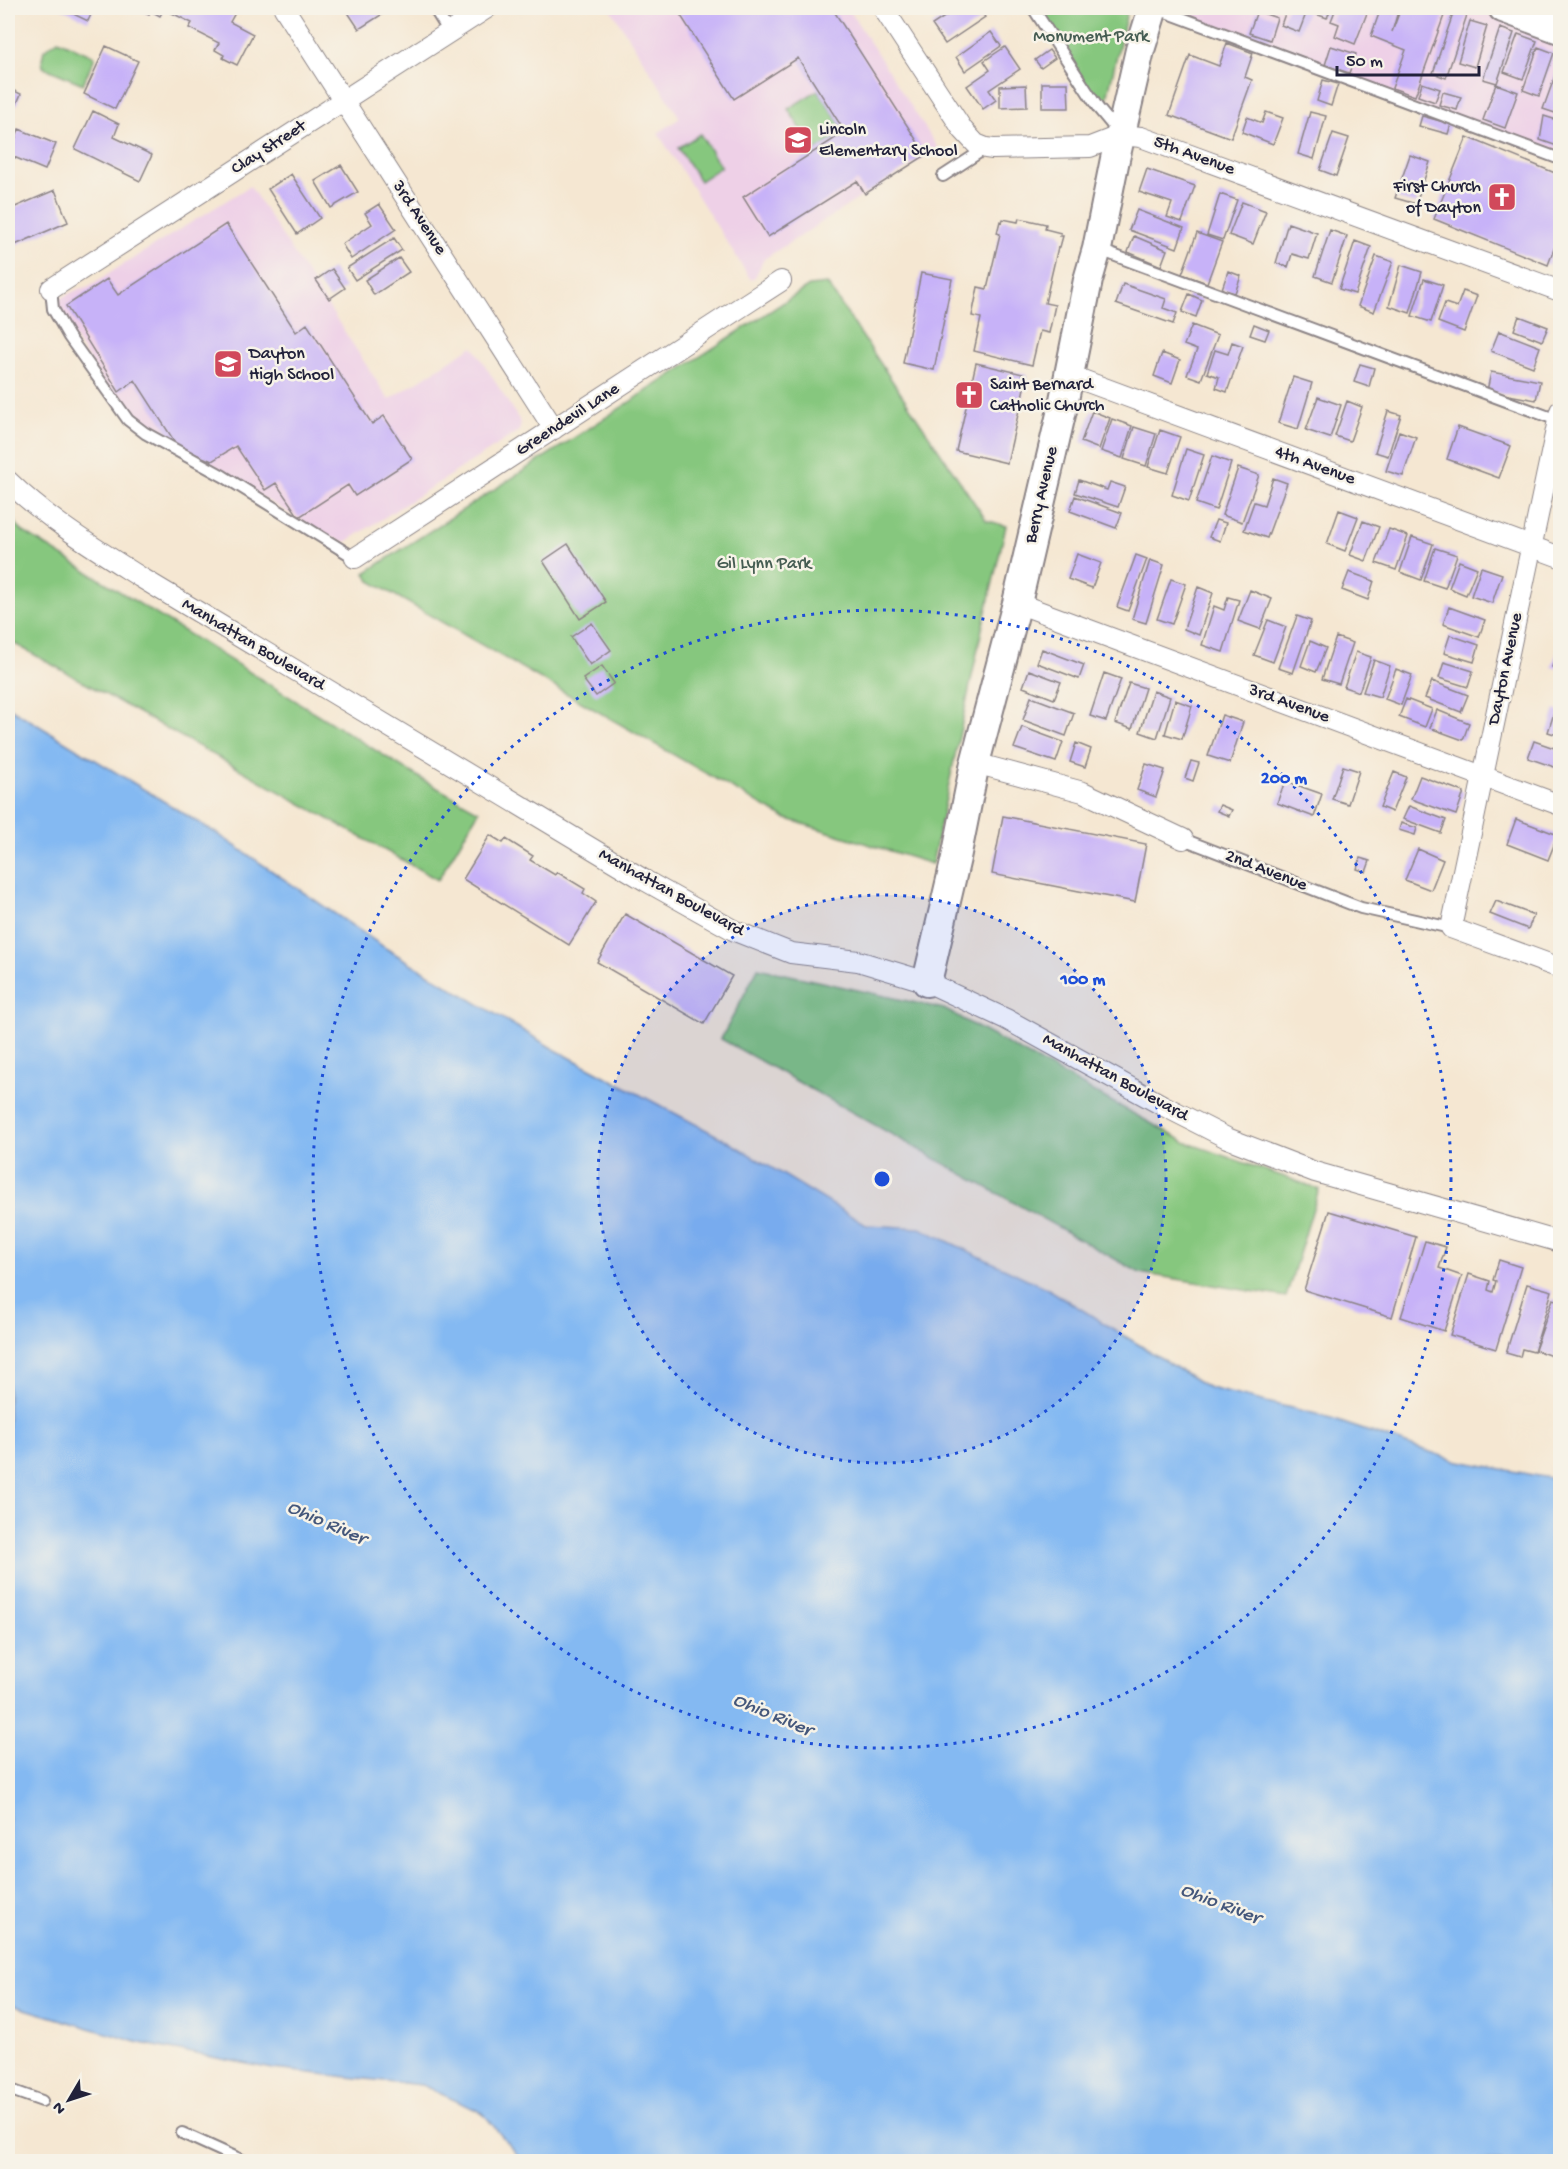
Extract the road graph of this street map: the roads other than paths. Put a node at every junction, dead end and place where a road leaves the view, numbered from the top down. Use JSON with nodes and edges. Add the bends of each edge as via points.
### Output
{"nodes":[{"id":1,"x":284,"y":8,"type":"edge"},
{"id":2,"x":434,"y":8,"type":"edge"},
{"id":3,"x":487,"y":8,"type":"edge"},
{"id":4,"x":883,"y":8,"type":"edge"},
{"id":5,"x":1033,"y":8,"type":"edge"},
{"id":6,"x":1154,"y":8,"type":"edge"},
{"id":7,"x":1503,"y":8,"type":"edge"},
{"id":8,"x":1560,"y":29,"type":"edge"},
{"id":9,"x":449,"y":32,"type":"junction"},
{"id":10,"x":344,"y":100,"type":"junction"},
{"id":11,"x":1121,"y":135,"type":"junction"},
{"id":12,"x":986,"y":148,"type":"junction"},
{"id":13,"x":1560,"y":159,"type":"edge"},
{"id":14,"x":943,"y":176,"type":"dead end"},
{"id":15,"x":1097,"y":249,"type":"junction"},
{"id":16,"x":781,"y":281,"type":"dead end"},
{"id":17,"x":51,"y":290,"type":"joint"},
{"id":18,"x":1560,"y":291,"type":"edge"},
{"id":19,"x":1070,"y":375,"type":"junction"},
{"id":20,"x":1560,"y":417,"type":"edge"},
{"id":21,"x":554,"y":429,"type":"junction"},
{"id":22,"x":8,"y":481,"type":"edge"},
{"id":23,"x":1531,"y":546,"type":"junction"},
{"id":24,"x":1560,"y":557,"type":"edge"},
{"id":25,"x":355,"y":558,"type":"joint"},
{"id":26,"x":1017,"y":603,"type":"junction"},
{"id":27,"x":975,"y":763,"type":"junction"},
{"id":28,"x":1483,"y":776,"type":"junction"},
{"id":29,"x":1560,"y":805,"type":"edge"},
{"id":30,"x":1183,"y":839,"type":"joint"},
{"id":31,"x":1451,"y":928,"type":"junction"},
{"id":32,"x":1560,"y":968,"type":"edge"},
{"id":33,"x":927,"y":982,"type":"junction"},
{"id":34,"x":1560,"y":1242,"type":"edge"},
{"id":35,"x":8,"y":2089,"type":"edge"},
{"id":36,"x":42,"y":2101,"type":"dead end"},
{"id":37,"x":182,"y":2133,"type":"dead end"},
{"id":38,"x":246,"y":2162,"type":"edge"}],
"edges":[{"from":1,"to":10,"type":"street","name":"3rd Avenue"},
{"from":2,"to":9,"type":"lane"},
{"from":3,"to":9,"type":"street","name":"Clay Street"},
{"from":4,"to":12,"type":"street","via":[[963,130]]},
{"from":5,"to":11,"type":"lane","via":[[1098,108]]},
{"from":6,"to":11,"type":"street","name":"Berry Avenue"},
{"from":6,"to":13,"type":"lane"},
{"from":7,"to":8,"type":"street"},
{"from":9,"to":10,"type":"street","name":"Clay Street"},
{"from":10,"to":17,"type":"street","name":"Clay Street"},
{"from":10,"to":21,"type":"street","name":"3rd Avenue"},
{"from":11,"to":12,"type":"street","via":[[1090,147]]},
{"from":11,"to":15,"type":"street","name":"Berry Avenue"},
{"from":11,"to":18,"type":"street","name":"5th Avenue","via":[[1142,137]]},
{"from":12,"to":14,"type":"lane"},
{"from":15,"to":19,"type":"street","name":"Berry Avenue"},
{"from":15,"to":20,"type":"lane"},
{"from":16,"to":21,"type":"street","name":"Greendevil Lane"},
{"from":17,"to":25,"type":"lane","via":[[53,309],[69,338],[128,420]]},
{"from":19,"to":23,"type":"street","name":"4th Avenue"},
{"from":19,"to":26,"type":"street","name":"Berry Avenue"},
{"from":20,"to":23,"type":"street","name":"Dayton Avenue"},
{"from":21,"to":25,"type":"street","name":"Greendevil Lane"},
{"from":22,"to":33,"type":"street","name":"Manhattan Boulevard","via":[[49,517],[140,577],[735,931],[791,953],[858,961]]},
{"from":23,"to":24,"type":"street","name":"4th Avenue"},
{"from":23,"to":28,"type":"street","name":"Dayton Avenue"},
{"from":26,"to":27,"type":"street","name":"Berry Avenue"},
{"from":26,"to":28,"type":"street","name":"3rd Avenue"},
{"from":27,"to":30,"type":"street","name":"2nd Avenue","via":[[1083,792]]},
{"from":27,"to":33,"type":"street","name":"Berry Avenue"},
{"from":28,"to":29,"type":"street","name":"3rd Avenue"},
{"from":28,"to":31,"type":"street","name":"Dayton Avenue"},
{"from":30,"to":31,"type":"lane","name":"2nd Avenue","via":[[1361,908]]},
{"from":31,"to":32,"type":"street","name":"2nd Avenue"},
{"from":33,"to":34,"type":"street","name":"Manhattan Boulevard","via":[[1006,1018],[1227,1138],[1315,1172]]},
{"from":35,"to":36,"type":"lane"},
{"from":37,"to":38,"type":"lane"}]}
